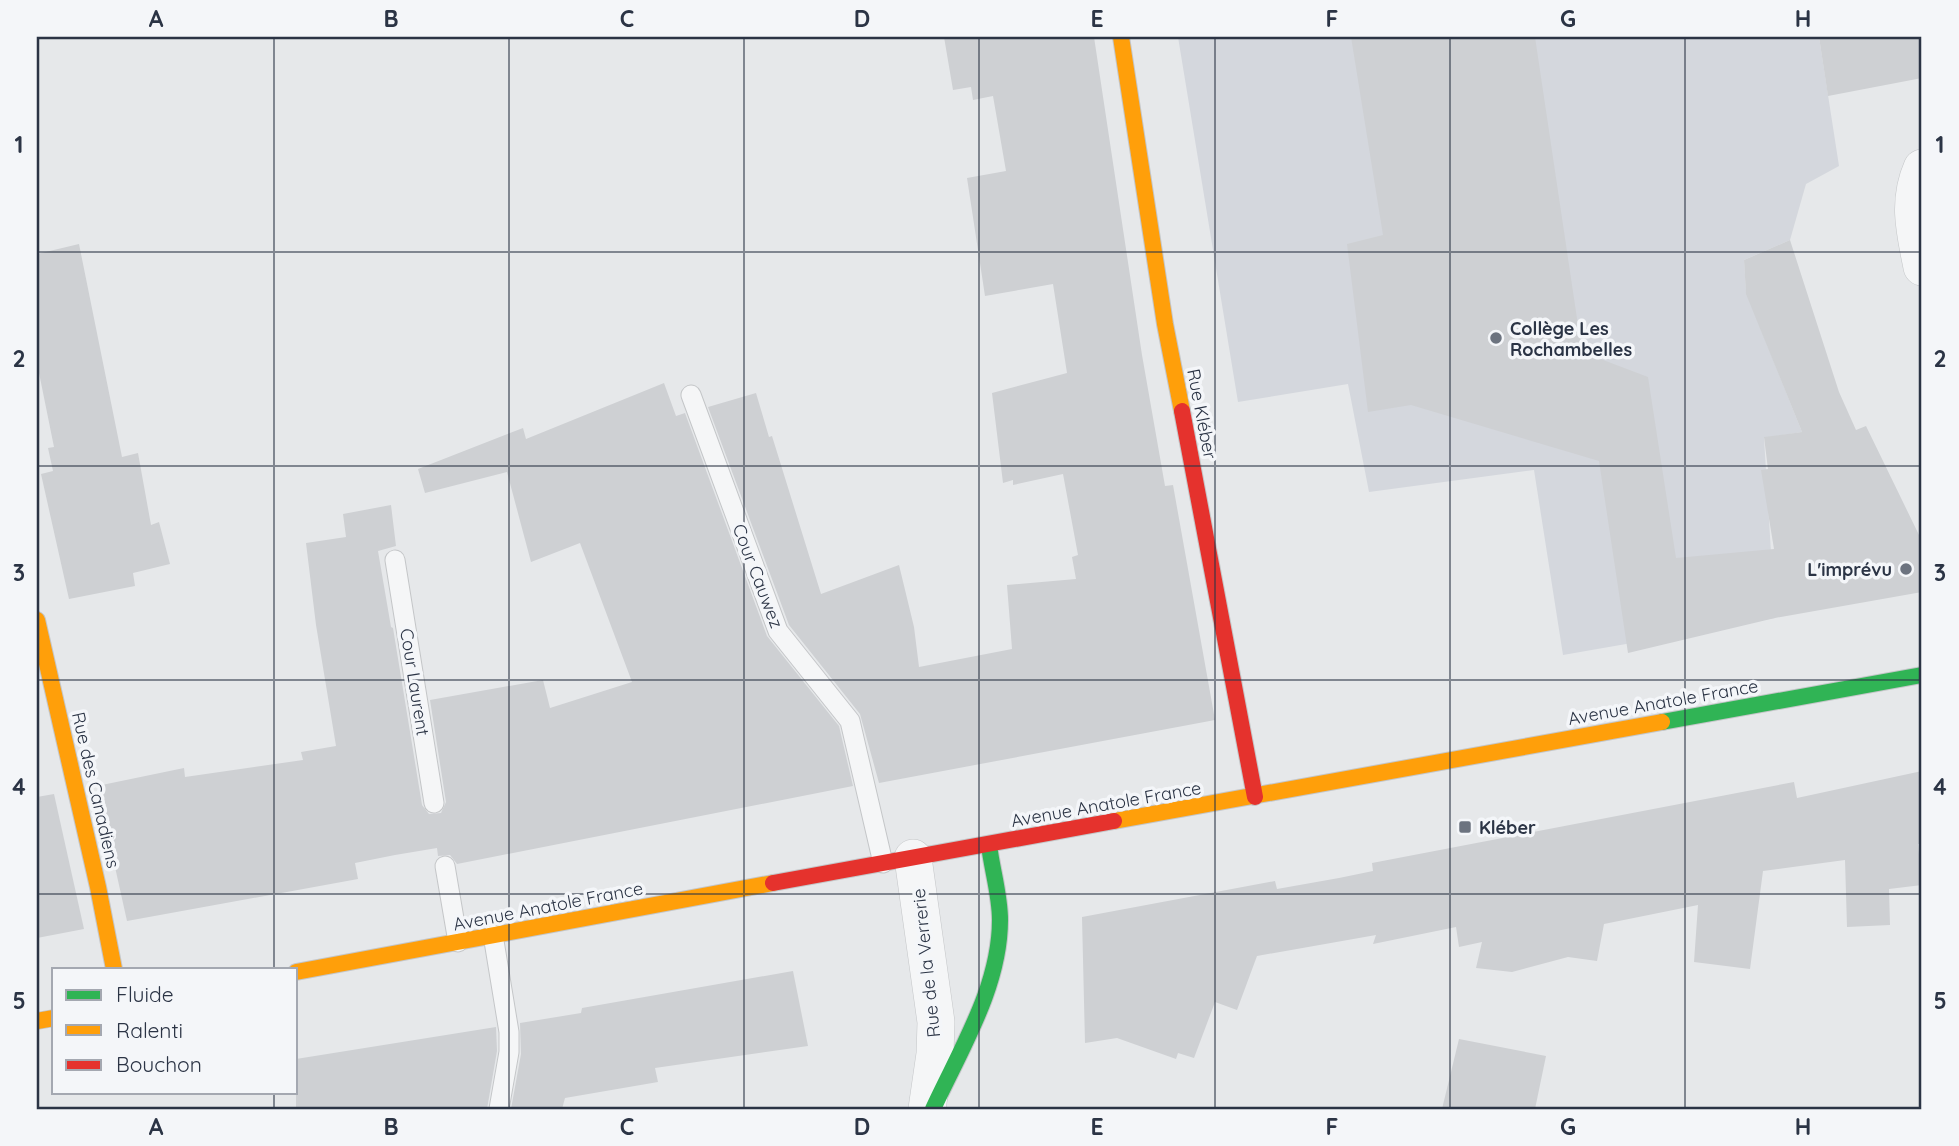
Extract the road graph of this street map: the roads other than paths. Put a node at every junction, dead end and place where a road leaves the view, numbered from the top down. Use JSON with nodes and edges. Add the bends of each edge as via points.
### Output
{"nodes":[{"id":1,"x":1121,"y":37,"type":"edge"},
{"id":2,"x":1922,"y":168,"type":"edge"},
{"id":3,"x":1922,"y":267,"type":"edge"},
{"id":4,"x":691,"y":395,"type":"dead end"},
{"id":5,"x":396,"y":560,"type":"dead end"},
{"id":6,"x":37,"y":620,"type":"edge"},
{"id":7,"x":1922,"y":675,"type":"edge"},
{"id":8,"x":1255,"y":797,"type":"junction"},
{"id":9,"x":434,"y":803,"type":"dead end"},
{"id":10,"x":989,"y":845,"type":"junction"},
{"id":11,"x":898,"y":860,"type":"junction"},
{"id":12,"x":445,"y":866,"type":"dead end"},
{"id":13,"x":493,"y":935,"type":"junction"},
{"id":14,"x":458,"y":942,"type":"junction"},
{"id":15,"x":114,"y":968,"type":"edge"},
{"id":16,"x":298,"y":972,"type":"edge"},
{"id":17,"x":499,"y":1109,"type":"edge"},
{"id":18,"x":927,"y":1109,"type":"edge"},
{"id":19,"x":933,"y":1109,"type":"edge"}],
"edges":[{"from":1,"to":8,"type":"main road","name":"Rue Kléber","via":[[1165,324]]},
{"from":2,"to":3,"type":"street","via":[[1912,200]]},
{"from":4,"to":11,"type":"lane","name":"Cour Cauwez","via":[[778,631],[850,721]]},
{"from":5,"to":9,"type":"lane","name":"Cour Laurent"},
{"from":6,"to":15,"type":"main road","name":"Rue des Canadiens"},
{"from":7,"to":8,"type":"main road","name":"Avenue Anatole France"},
{"from":8,"to":10,"type":"main road","name":"Avenue Anatole France"},
{"from":10,"to":11,"type":"main road","name":"Avenue Anatole France"},
{"from":10,"to":19,"type":"main road","name":"Rue de la Verrerie","via":[[1000,920],[997,949],[983,998]]},
{"from":11,"to":13,"type":"main road","name":"Avenue Anatole France"},
{"from":11,"to":18,"type":"street","name":"Rue de la Verrerie","via":[[936,1022]]},
{"from":12,"to":14,"type":"lane"},
{"from":13,"to":14,"type":"main road","name":"Avenue Anatole France"},
{"from":13,"to":17,"type":"lane","via":[[509,1032]]},
{"from":14,"to":16,"type":"main road","name":"Avenue Anatole France"}]}
